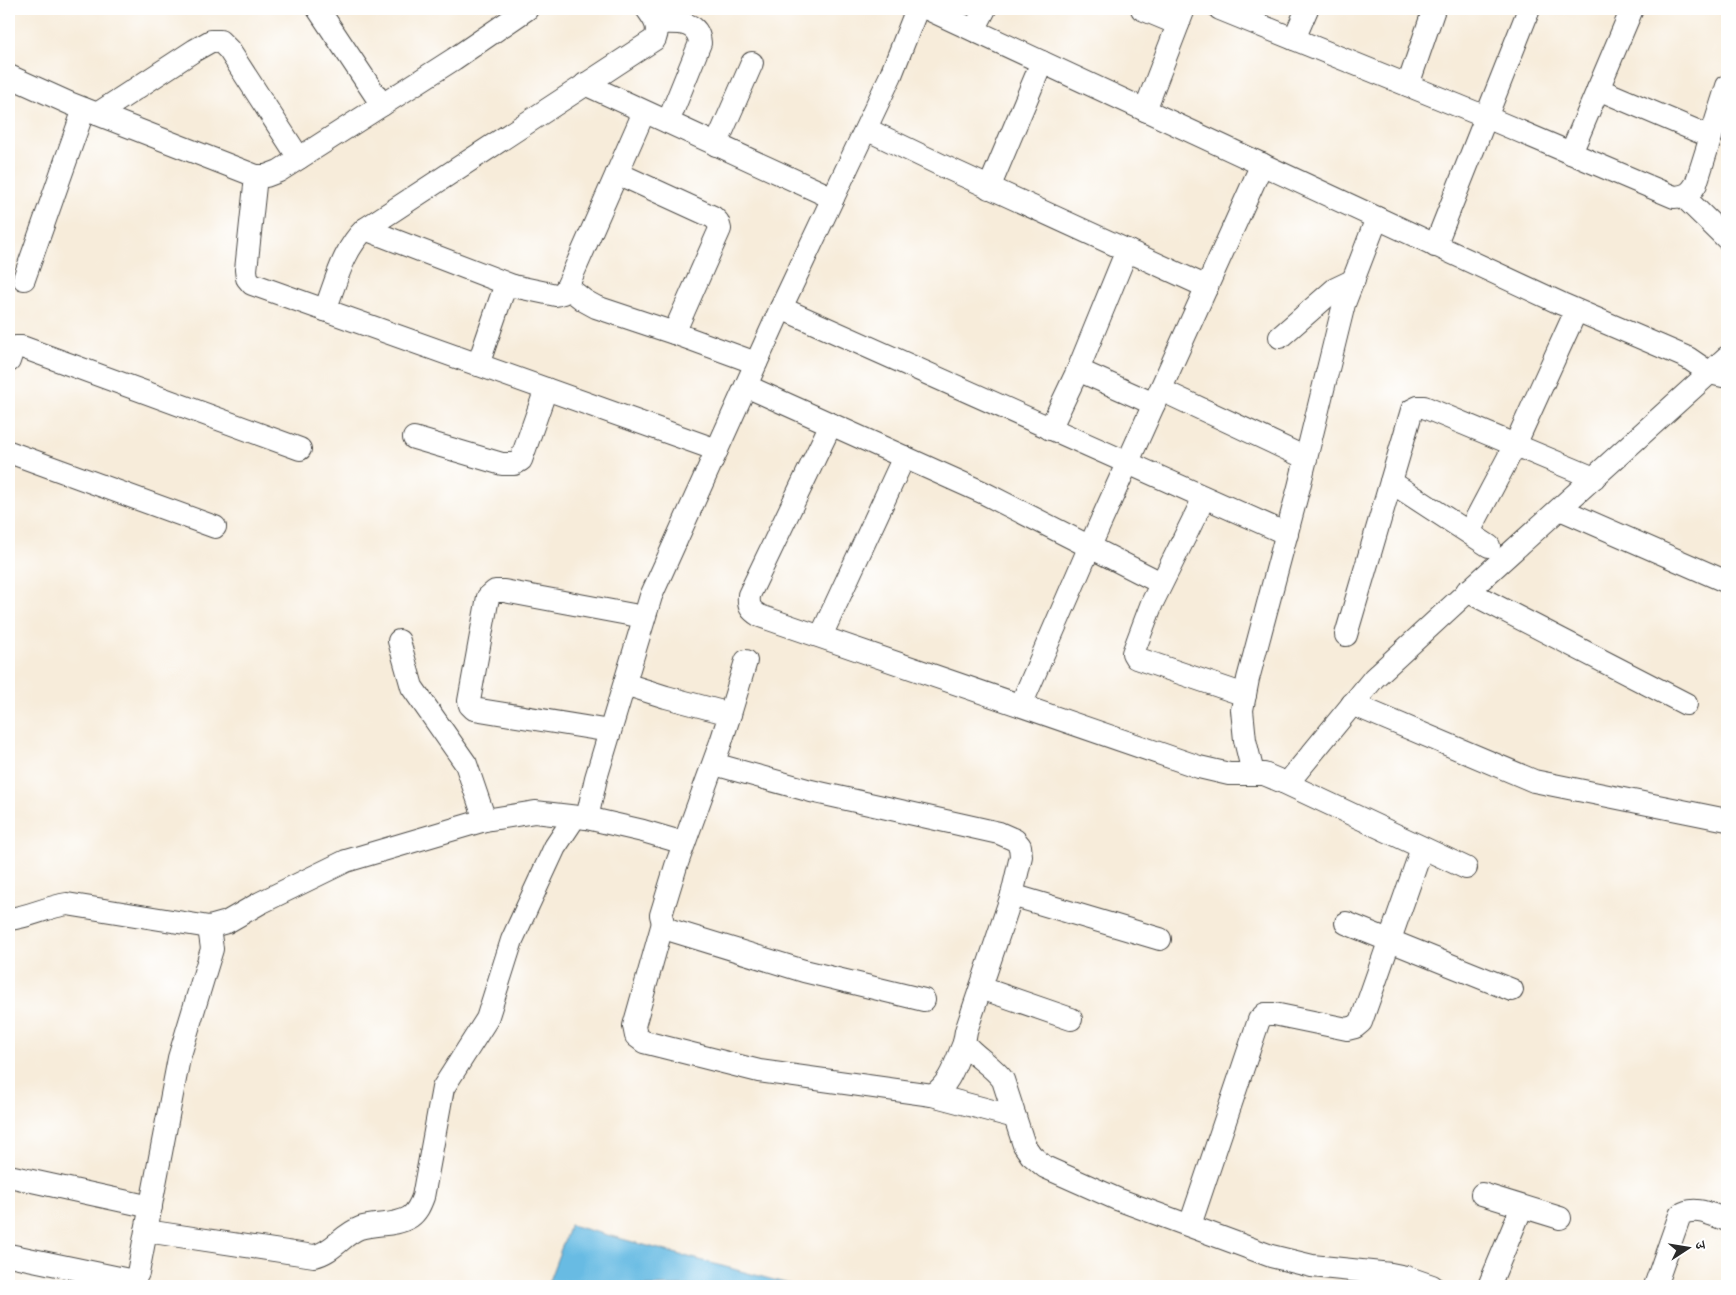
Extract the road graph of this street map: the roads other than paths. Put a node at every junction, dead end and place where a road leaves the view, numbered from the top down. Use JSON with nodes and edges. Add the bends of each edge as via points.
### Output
{"nodes":[{"id":1,"x":527,"y":9,"type":"edge"},
{"id":2,"x":917,"y":9,"type":"edge"},
{"id":3,"x":928,"y":9,"type":"edge"},
{"id":4,"x":985,"y":9,"type":"edge"},
{"id":5,"x":1142,"y":9,"type":"edge"},
{"id":6,"x":1220,"y":9,"type":"edge"},
{"id":7,"x":1307,"y":9,"type":"edge"},
{"id":8,"x":1434,"y":9,"type":"edge"},
{"id":9,"x":1529,"y":9,"type":"edge"},
{"id":10,"x":1632,"y":9,"type":"edge"},
{"id":11,"x":320,"y":10,"type":"edge"},
{"id":12,"x":652,"y":16,"type":"edge"},
{"id":13,"x":1181,"y":16,"type":"edge"},
{"id":14,"x":974,"y":30,"type":"junction"},
{"id":15,"x":1294,"y":39,"type":"junction"},
{"id":16,"x":1042,"y":62,"type":"junction"},
{"id":17,"x":752,"y":63,"type":"dead end"},
{"id":18,"x":9,"y":76,"type":"edge"},
{"id":19,"x":585,"y":84,"type":"junction"},
{"id":20,"x":1408,"y":85,"type":"junction"},
{"id":21,"x":1727,"y":86,"type":"edge"},
{"id":22,"x":1598,"y":88,"type":"junction"},
{"id":23,"x":382,"y":105,"type":"junction"},
{"id":24,"x":1145,"y":110,"type":"junction"},
{"id":25,"x":90,"y":111,"type":"junction"},
{"id":26,"x":644,"y":112,"type":"junction"},
{"id":27,"x":1486,"y":117,"type":"junction"},
{"id":28,"x":668,"y":122,"type":"junction"},
{"id":29,"x":866,"y":129,"type":"junction"},
{"id":30,"x":1711,"y":137,"type":"junction"},
{"id":31,"x":716,"y":145,"type":"junction"},
{"id":32,"x":1571,"y":153,"type":"junction"},
{"id":33,"x":299,"y":158,"type":"junction"},
{"id":34,"x":1262,"y":164,"type":"junction"},
{"id":35,"x":617,"y":173,"type":"junction"},
{"id":36,"x":256,"y":176,"type":"junction"},
{"id":37,"x":989,"y":188,"type":"junction"},
{"id":38,"x":1684,"y":197,"type":"junction"},
{"id":39,"x":833,"y":198,"type":"junction"},
{"id":40,"x":1377,"y":218,"type":"junction"},
{"id":41,"x":366,"y":229,"type":"junction"},
{"id":42,"x":1727,"y":239,"type":"edge"},
{"id":43,"x":1435,"y":246,"type":"junction"},
{"id":44,"x":1127,"y":250,"type":"junction"},
{"id":45,"x":24,"y":279,"type":"dead end"},
{"id":46,"x":1354,"y":280,"type":"junction"},
{"id":47,"x":513,"y":286,"type":"junction"},
{"id":48,"x":567,"y":287,"type":"junction"},
{"id":49,"x":1207,"y":287,"type":"junction"},
{"id":50,"x":781,"y":308,"type":"junction"},
{"id":51,"x":325,"y":310,"type":"junction"},
{"id":52,"x":1576,"y":311,"type":"junction"},
{"id":53,"x":674,"y":333,"type":"junction"},
{"id":54,"x":1280,"y":337,"type":"dead end"},
{"id":55,"x":10,"y":354,"type":"edge"},
{"id":56,"x":1727,"y":357,"type":"edge"},
{"id":57,"x":756,"y":363,"type":"junction"},
{"id":58,"x":478,"y":365,"type":"junction"},
{"id":59,"x":1078,"y":370,"type":"junction"},
{"id":60,"x":1719,"y":375,"type":"edge"},
{"id":61,"x":746,"y":386,"type":"junction"},
{"id":62,"x":546,"y":390,"type":"junction"},
{"id":63,"x":1157,"y":397,"type":"junction"},
{"id":64,"x":831,"y":424,"type":"junction"},
{"id":65,"x":1050,"y":429,"type":"junction"},
{"id":66,"x":414,"y":438,"type":"dead end"},
{"id":67,"x":1515,"y":445,"type":"junction"},
{"id":68,"x":300,"y":449,"type":"dead end"},
{"id":69,"x":717,"y":450,"type":"junction"},
{"id":70,"x":9,"y":452,"type":"edge"},
{"id":71,"x":904,"y":457,"type":"junction"},
{"id":72,"x":1306,"y":458,"type":"junction"},
{"id":73,"x":1127,"y":464,"type":"junction"},
{"id":74,"x":1594,"y":478,"type":"junction"},
{"id":75,"x":1391,"y":482,"type":"junction"},
{"id":76,"x":1204,"y":498,"type":"junction"},
{"id":77,"x":1560,"y":509,"type":"junction"},
{"id":78,"x":215,"y":527,"type":"dead end"},
{"id":79,"x":1468,"y":532,"type":"junction"},
{"id":80,"x":1287,"y":534,"type":"junction"},
{"id":81,"x":1090,"y":546,"type":"junction"},
{"id":82,"x":1489,"y":546,"type":"dead end"},
{"id":83,"x":1727,"y":582,"type":"edge"},
{"id":84,"x":1162,"y":583,"type":"junction"},
{"id":85,"x":1467,"y":592,"type":"junction"},
{"id":86,"x":644,"y":617,"type":"junction"},
{"id":87,"x":1346,"y":635,"type":"dead end"},
{"id":88,"x":821,"y":636,"type":"junction"},
{"id":89,"x":399,"y":641,"type":"dead end"},
{"id":90,"x":746,"y":662,"type":"dead end"},
{"id":91,"x":625,"y":684,"type":"junction"},
{"id":92,"x":1245,"y":695,"type":"junction"},
{"id":93,"x":1021,"y":704,"type":"junction"},
{"id":94,"x":1352,"y":704,"type":"junction"},
{"id":95,"x":1686,"y":704,"type":"dead end"},
{"id":96,"x":730,"y":714,"type":"junction"},
{"id":97,"x":610,"y":731,"type":"junction"},
{"id":98,"x":714,"y":764,"type":"junction"},
{"id":99,"x":1270,"y":777,"type":"junction"},
{"id":100,"x":581,"y":818,"type":"junction"},
{"id":101,"x":485,"y":820,"type":"junction"},
{"id":102,"x":1727,"y":820,"type":"edge"},
{"id":103,"x":684,"y":843,"type":"junction"},
{"id":104,"x":1422,"y":848,"type":"junction"},
{"id":105,"x":1466,"y":868,"type":"dead end"},
{"id":106,"x":1012,"y":895,"type":"junction"},
{"id":107,"x":9,"y":919,"type":"edge"},
{"id":108,"x":663,"y":923,"type":"junction"},
{"id":109,"x":1346,"y":923,"type":"dead end"},
{"id":110,"x":209,"y":927,"type":"junction"},
{"id":111,"x":1160,"y":939,"type":"dead end"},
{"id":112,"x":1389,"y":940,"type":"junction"},
{"id":113,"x":981,"y":988,"type":"junction"},
{"id":114,"x":1512,"y":990,"type":"dead end"},
{"id":115,"x":924,"y":1000,"type":"dead end"},
{"id":116,"x":1071,"y":1019,"type":"dead end"},
{"id":117,"x":964,"y":1042,"type":"junction"},
{"id":118,"x":932,"y":1095,"type":"junction"},
{"id":119,"x":1015,"y":1117,"type":"junction"},
{"id":120,"x":9,"y":1176,"type":"edge"},
{"id":121,"x":1482,"y":1194,"type":"dead end"},
{"id":122,"x":1522,"y":1206,"type":"junction"},
{"id":123,"x":151,"y":1207,"type":"junction"},
{"id":124,"x":1560,"y":1218,"type":"dead end"},
{"id":125,"x":1727,"y":1220,"type":"edge"},
{"id":126,"x":1190,"y":1225,"type":"junction"},
{"id":127,"x":146,"y":1231,"type":"junction"},
{"id":128,"x":9,"y":1255,"type":"edge"},
{"id":129,"x":1403,"y":1282,"type":"edge"},
{"id":130,"x":1432,"y":1286,"type":"edge"},
{"id":131,"x":1490,"y":1286,"type":"edge"},
{"id":132,"x":1655,"y":1286,"type":"edge"}],
"edges":[{"from":1,"to":23,"type":"street"},
{"from":2,"to":29,"type":"street"},
{"from":3,"to":14,"type":"street"},
{"from":4,"to":14,"type":"street"},
{"from":5,"to":13,"type":"street"},
{"from":6,"to":15,"type":"street"},
{"from":7,"to":15,"type":"street"},
{"from":8,"to":20,"type":"street"},
{"from":9,"to":27,"type":"street"},
{"from":10,"to":22,"type":"street"},
{"from":11,"to":23,"type":"street"},
{"from":12,"to":19,"type":"street","via":[[658,31],[655,39]]},
{"from":12,"to":28,"type":"street","via":[[695,29],[699,35],[700,43]]},
{"from":13,"to":24,"type":"street"},
{"from":14,"to":16,"type":"street"},
{"from":15,"to":20,"type":"street"},
{"from":16,"to":24,"type":"street"},
{"from":16,"to":37,"type":"street"},
{"from":17,"to":31,"type":"street"},
{"from":18,"to":25,"type":"street"},
{"from":19,"to":26,"type":"street"},
{"from":19,"to":41,"type":"street"},
{"from":20,"to":27,"type":"street"},
{"from":21,"to":30,"type":"street"},
{"from":22,"to":30,"type":"street"},
{"from":22,"to":32,"type":"street"},
{"from":23,"to":33,"type":"street"},
{"from":24,"to":34,"type":"street"},
{"from":25,"to":33,"type":"street","via":[[211,41],[220,41],[230,50]]},
{"from":25,"to":36,"type":"street"},
{"from":25,"to":45,"type":"street"},
{"from":26,"to":28,"type":"street"},
{"from":26,"to":35,"type":"street"},
{"from":27,"to":32,"type":"street"},
{"from":27,"to":43,"type":"street"},
{"from":28,"to":31,"type":"street"},
{"from":29,"to":37,"type":"street"},
{"from":29,"to":39,"type":"street"},
{"from":30,"to":38,"type":"street","via":[[1696,184]]},
{"from":31,"to":39,"type":"street"},
{"from":32,"to":38,"type":"street","via":[[1674,197]]},
{"from":33,"to":36,"type":"street","via":[[279,171]]},
{"from":34,"to":40,"type":"street"},
{"from":34,"to":49,"type":"street"},
{"from":35,"to":48,"type":"street"},
{"from":35,"to":53,"type":"street","via":[[718,222],[720,230]]},
{"from":36,"to":51,"type":"street","via":[[247,278],[252,284]]},
{"from":37,"to":44,"type":"street"},
{"from":38,"to":42,"type":"street"},
{"from":39,"to":50,"type":"street"},
{"from":40,"to":43,"type":"street"},
{"from":40,"to":46,"type":"street"},
{"from":41,"to":47,"type":"street"},
{"from":41,"to":51,"type":"street","via":[[349,249]]},
{"from":43,"to":52,"type":"street"},
{"from":44,"to":49,"type":"street"},
{"from":44,"to":59,"type":"street"},
{"from":46,"to":54,"type":"street","via":[[1336,289]]},
{"from":46,"to":72,"type":"street","via":[[1344,304]]},
{"from":47,"to":48,"type":"street","via":[[556,295]]},
{"from":47,"to":58,"type":"street","via":[[506,288],[502,295]]},
{"from":48,"to":53,"type":"street","via":[[596,307]]},
{"from":49,"to":63,"type":"street"},
{"from":50,"to":57,"type":"street"},
{"from":50,"to":65,"type":"street"},
{"from":51,"to":58,"type":"street"},
{"from":52,"to":60,"type":"street","via":[[1688,358]]},
{"from":52,"to":67,"type":"street"},
{"from":53,"to":57,"type":"street"},
{"from":55,"to":68,"type":"street","via":[[22,347]]},
{"from":56,"to":60,"type":"street"},
{"from":57,"to":61,"type":"street"},
{"from":58,"to":62,"type":"street"},
{"from":59,"to":63,"type":"street"},
{"from":59,"to":65,"type":"street"},
{"from":60,"to":74,"type":"street"},
{"from":61,"to":64,"type":"street"},
{"from":61,"to":69,"type":"street"},
{"from":62,"to":66,"type":"street","via":[[521,460],[514,464],[502,464]]},
{"from":62,"to":69,"type":"street"},
{"from":63,"to":72,"type":"street"},
{"from":63,"to":73,"type":"street"},
{"from":64,"to":71,"type":"street"},
{"from":64,"to":88,"type":"street","via":[[749,595],[748,604],[751,611],[760,616]]},
{"from":65,"to":73,"type":"street"},
{"from":67,"to":74,"type":"street"},
{"from":67,"to":75,"type":"street","via":[[1418,406],[1412,410]]},
{"from":67,"to":79,"type":"street"},
{"from":69,"to":86,"type":"street"},
{"from":70,"to":78,"type":"street"},
{"from":71,"to":81,"type":"street"},
{"from":71,"to":88,"type":"street"},
{"from":72,"to":80,"type":"street"},
{"from":73,"to":76,"type":"street"},
{"from":73,"to":81,"type":"street"},
{"from":74,"to":77,"type":"street"},
{"from":75,"to":79,"type":"street"},
{"from":75,"to":87,"type":"street"},
{"from":76,"to":80,"type":"street"},
{"from":76,"to":84,"type":"street"},
{"from":77,"to":83,"type":"street"},
{"from":77,"to":85,"type":"street"},
{"from":79,"to":82,"type":"street"},
{"from":80,"to":92,"type":"street"},
{"from":81,"to":84,"type":"street"},
{"from":81,"to":93,"type":"street"},
{"from":84,"to":92,"type":"street","via":[[1135,644],[1136,658]]},
{"from":85,"to":94,"type":"street","via":[[1374,678]]},
{"from":85,"to":95,"type":"street"},
{"from":86,"to":91,"type":"street"},
{"from":86,"to":97,"type":"street","via":[[504,590],[488,597],[470,705],[474,709]]},
{"from":88,"to":93,"type":"street"},
{"from":89,"to":101,"type":"street","via":[[412,687],[466,764]]},
{"from":90,"to":96,"type":"street"},
{"from":91,"to":96,"type":"street"},
{"from":91,"to":97,"type":"street"},
{"from":92,"to":99,"type":"street","via":[[1242,710],[1245,740]]},
{"from":93,"to":99,"type":"street","via":[[1199,767],[1229,774]]},
{"from":94,"to":99,"type":"street","via":[[1291,779]]},
{"from":94,"to":102,"type":"street","via":[[1534,782]]},
{"from":96,"to":98,"type":"street"},
{"from":97,"to":100,"type":"street"},
{"from":98,"to":103,"type":"street"},
{"from":98,"to":106,"type":"street","via":[[811,791],[999,833],[1015,840],[1020,846],[1020,856]]},
{"from":99,"to":104,"type":"street"},
{"from":100,"to":101,"type":"street","via":[[535,812]]},
{"from":100,"to":103,"type":"street"},
{"from":100,"to":127,"type":"street","via":[[555,847],[512,940],[487,1019],[443,1088],[423,1198],[410,1217],[362,1227],[322,1255],[314,1256]]},
{"from":101,"to":110,"type":"street","via":[[346,861],[227,922]]},
{"from":103,"to":108,"type":"street","via":[[662,915]]},
{"from":104,"to":105,"type":"street"},
{"from":104,"to":112,"type":"street"},
{"from":106,"to":111,"type":"street"},
{"from":106,"to":113,"type":"street"},
{"from":107,"to":110,"type":"street","via":[[23,918],[67,904]]},
{"from":108,"to":115,"type":"street","via":[[666,929],[804,971]]},
{"from":108,"to":118,"type":"street","via":[[634,1026],[636,1036],[644,1042],[758,1071]]},
{"from":109,"to":112,"type":"street"},
{"from":110,"to":123,"type":"street","via":[[212,949],[179,1058]]},
{"from":112,"to":114,"type":"street"},
{"from":112,"to":126,"type":"street","via":[[1362,1022],[1355,1027],[1347,1029],[1274,1014],[1265,1014],[1259,1020]]},
{"from":113,"to":116,"type":"street"},
{"from":113,"to":117,"type":"street"},
{"from":117,"to":118,"type":"street","via":[[945,1084]]},
{"from":117,"to":119,"type":"street","via":[[970,1051],[997,1072]]},
{"from":118,"to":119,"type":"street"},
{"from":119,"to":126,"type":"street","via":[[1024,1145],[1045,1167],[1117,1199]]},
{"from":120,"to":123,"type":"street"},
{"from":121,"to":122,"type":"street"},
{"from":122,"to":124,"type":"street"},
{"from":122,"to":131,"type":"street"},
{"from":123,"to":127,"type":"street"},
{"from":125,"to":132,"type":"street","via":[[1699,1211],[1686,1211],[1680,1215]]},
{"from":126,"to":129,"type":"street","via":[[1271,1256]]},
{"from":127,"to":128,"type":"street","via":[[138,1273],[130,1280]]},
{"from":129,"to":130,"type":"street"}]}
